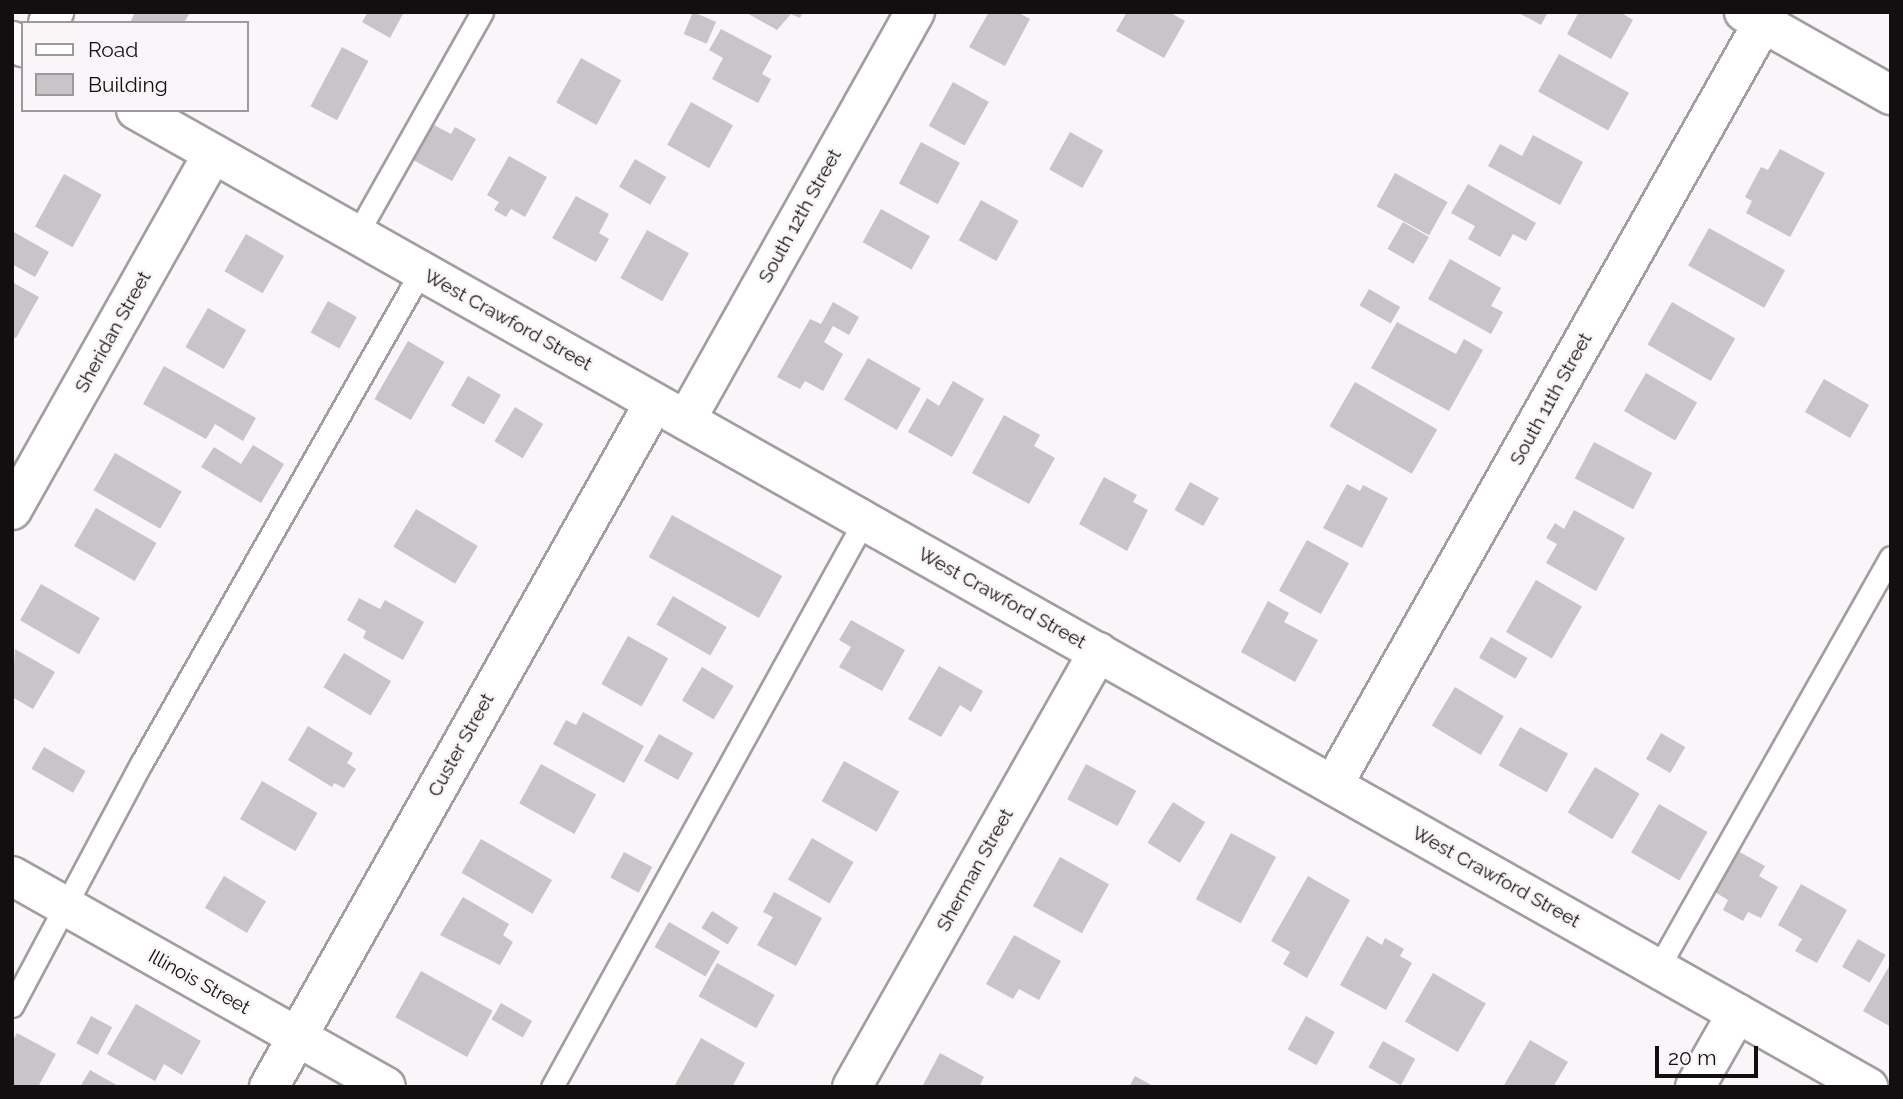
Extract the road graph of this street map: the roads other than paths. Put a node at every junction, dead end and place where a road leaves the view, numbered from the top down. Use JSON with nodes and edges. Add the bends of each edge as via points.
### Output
{"nodes":[{"id":1,"x":482,"y":12,"type":"edge"},
{"id":2,"x":915,"y":12,"type":"edge"},
{"id":3,"x":1758,"y":16,"type":"edge"},
{"id":4,"x":1891,"y":95,"type":"edge"},
{"id":5,"x":140,"y":112,"type":"edge"},
{"id":6,"x":213,"y":154,"type":"junction"},
{"id":7,"x":356,"y":234,"type":"junction"},
{"id":8,"x":421,"y":271,"type":"junction"},
{"id":9,"x":670,"y":411,"type":"junction"},
{"id":10,"x":12,"y":510,"type":"edge"},
{"id":11,"x":864,"y":521,"type":"junction"},
{"id":12,"x":1891,"y":557,"type":"edge"},
{"id":13,"x":1098,"y":652,"type":"junction"},
{"id":14,"x":1333,"y":785,"type":"junction"},
{"id":15,"x":12,"y":876,"type":"edge"},
{"id":16,"x":68,"y":908,"type":"junction"},
{"id":17,"x":1658,"y":968,"type":"junction"},
{"id":18,"x":12,"y":1006,"type":"edge"},
{"id":19,"x":1737,"y":1013,"type":"junction"},
{"id":20,"x":297,"y":1037,"type":"junction"},
{"id":21,"x":269,"y":1087,"type":"edge"},
{"id":22,"x":386,"y":1087,"type":"edge"},
{"id":23,"x":552,"y":1087,"type":"edge"},
{"id":24,"x":852,"y":1087,"type":"edge"},
{"id":25,"x":1695,"y":1087,"type":"edge"},
{"id":26,"x":1868,"y":1087,"type":"edge"}],
"edges":[{"from":1,"to":7,"type":"lane"},
{"from":2,"to":9,"type":"street","name":"South 12th Street"},
{"from":3,"to":4,"type":"street"},
{"from":3,"to":14,"type":"street","name":"South 11th Street"},
{"from":5,"to":6,"type":"street","name":"West Crawford Street"},
{"from":6,"to":7,"type":"street","name":"West Crawford Street"},
{"from":6,"to":10,"type":"street","name":"Sheridan Street"},
{"from":7,"to":8,"type":"street","name":"West Crawford Street"},
{"from":8,"to":9,"type":"street","name":"West Crawford Street"},
{"from":8,"to":16,"type":"lane","via":[[142,762]]},
{"from":9,"to":11,"type":"street","name":"West Crawford Street"},
{"from":9,"to":20,"type":"street","name":"Custer Street"},
{"from":11,"to":13,"type":"street","name":"West Crawford Street"},
{"from":11,"to":23,"type":"lane"},
{"from":12,"to":17,"type":"lane"},
{"from":13,"to":14,"type":"street","name":"West Crawford Street"},
{"from":13,"to":24,"type":"street","name":"Sherman Street"},
{"from":14,"to":17,"type":"street","name":"West Crawford Street"},
{"from":15,"to":16,"type":"street","name":"Illinois Street"},
{"from":16,"to":18,"type":"lane"},
{"from":16,"to":20,"type":"street","name":"Illinois Street"},
{"from":17,"to":19,"type":"street","name":"West Crawford Street"},
{"from":19,"to":25,"type":"street"},
{"from":19,"to":26,"type":"street","name":"West Crawford Street"},
{"from":20,"to":21,"type":"street","name":"Custer Street"},
{"from":20,"to":22,"type":"street","name":"Illinois Street"}]}
